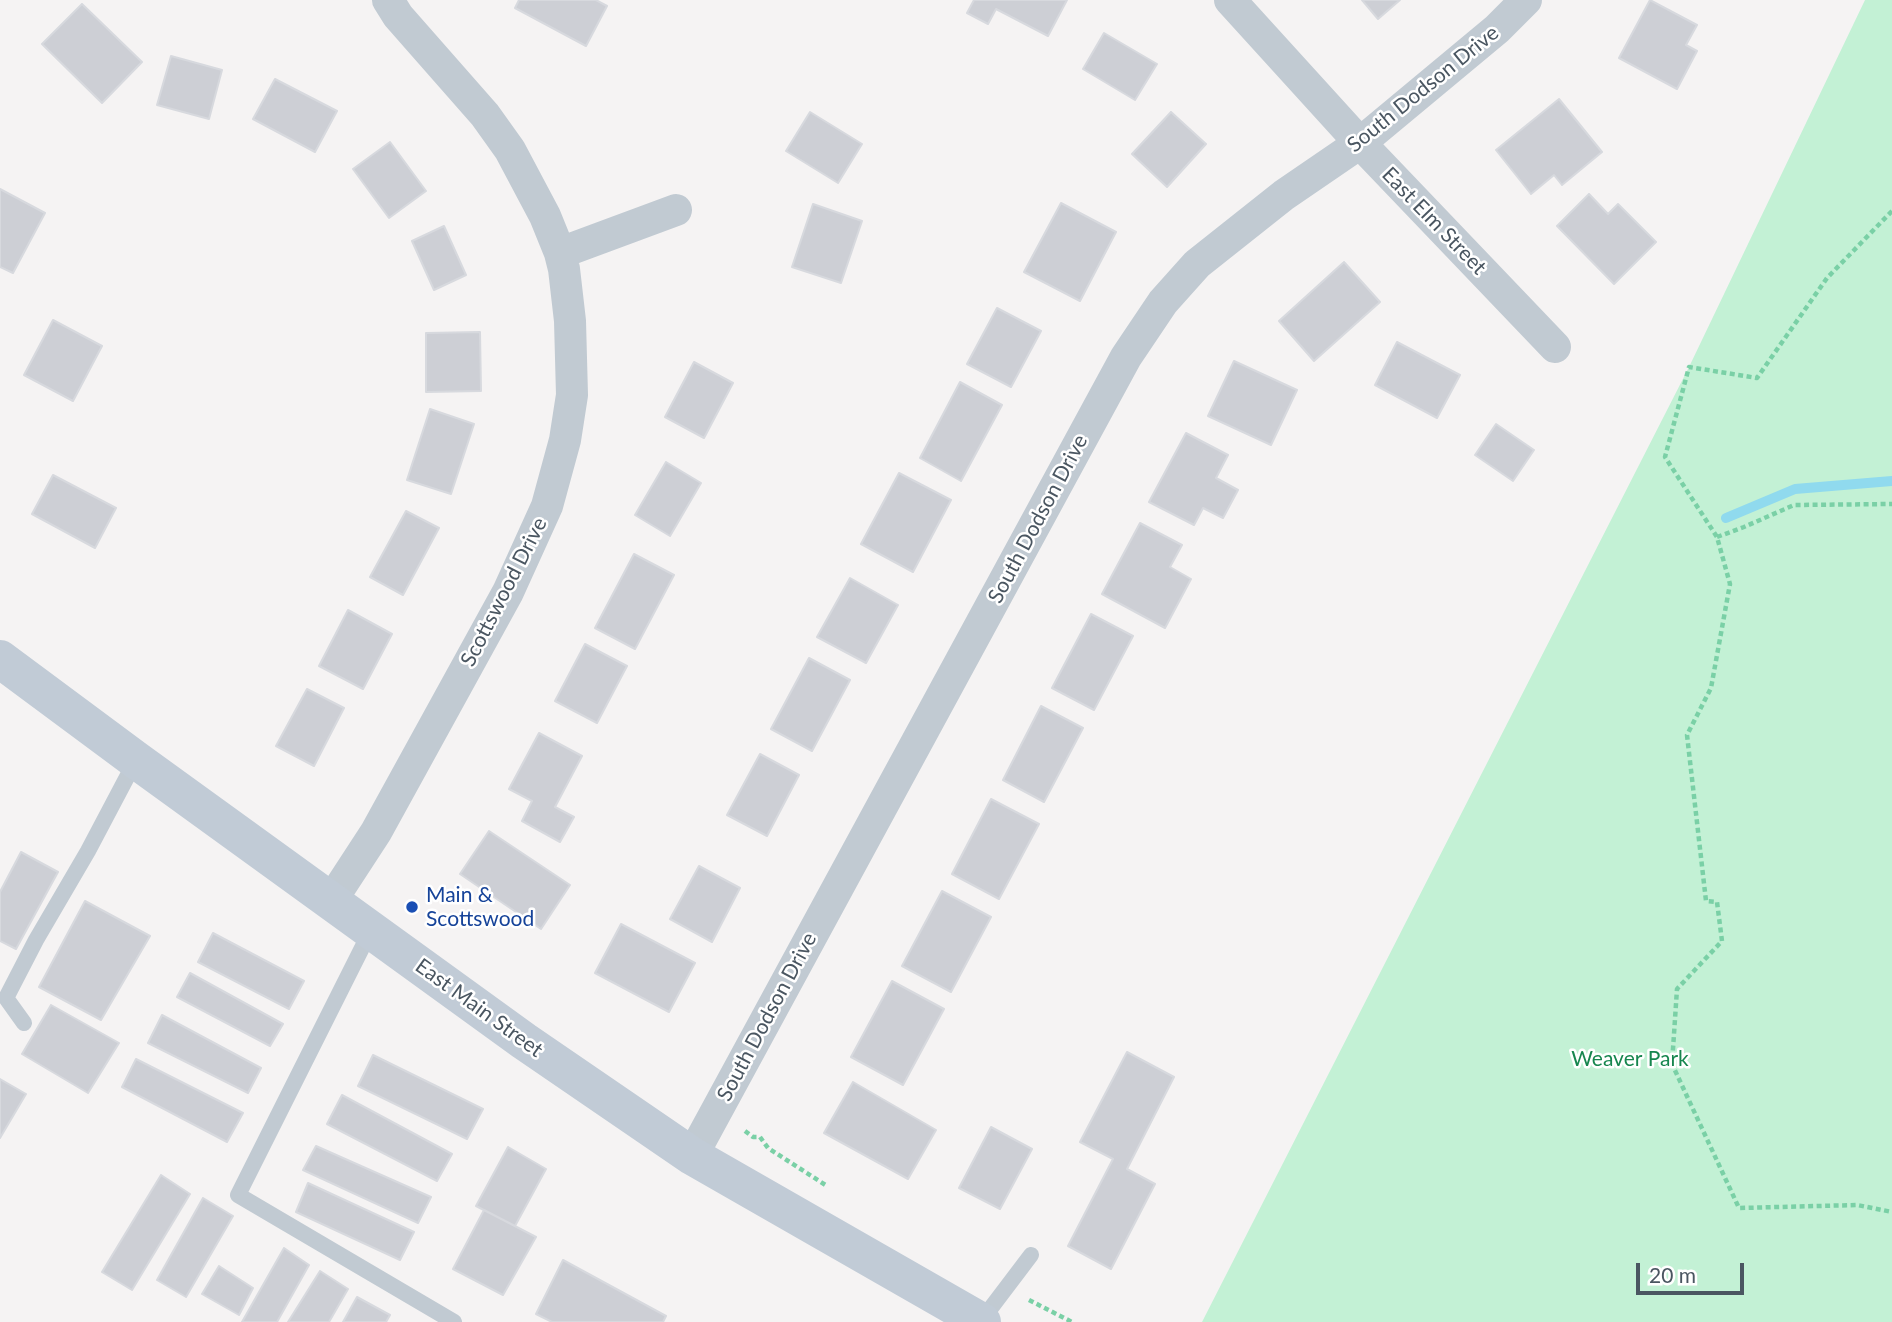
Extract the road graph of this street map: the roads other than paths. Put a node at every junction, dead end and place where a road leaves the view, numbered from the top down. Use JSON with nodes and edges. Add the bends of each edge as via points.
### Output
{"nodes":[{"id":1,"x":388,"y":0,"type":"edge"},
{"id":2,"x":1230,"y":0,"type":"edge"},
{"id":3,"x":1526,"y":0,"type":"edge"},
{"id":4,"x":1360,"y":143,"type":"junction"},
{"id":5,"x":676,"y":210,"type":"dead end"},
{"id":6,"x":560,"y":253,"type":"junction"},
{"id":7,"x":1555,"y":347,"type":"dead end"},
{"id":8,"x":0,"y":659,"type":"edge"},
{"id":9,"x":136,"y":760,"type":"junction"},
{"id":10,"x":331,"y":901,"type":"junction"},
{"id":11,"x":371,"y":930,"type":"junction"},
{"id":12,"x":24,"y":1023,"type":"dead end"},
{"id":13,"x":692,"y":1156,"type":"junction"},
{"id":14,"x":1031,"y":1255,"type":"dead end"},
{"id":15,"x":454,"y":1322,"type":"edge"},
{"id":16,"x":981,"y":1322,"type":"edge"}],
"edges":[{"from":1,"to":6,"type":"street","name":"Scottswood Drive","via":[[510,150]]},
{"from":2,"to":4,"type":"street","name":"East Elm Street"},
{"from":3,"to":4,"type":"street","name":"South Dodson Drive"},
{"from":4,"to":7,"type":"street","name":"East Elm Street"},
{"from":4,"to":13,"type":"street","name":"South Dodson Drive","via":[[1284,195],[1197,264],[1163,302],[1126,357]]},
{"from":5,"to":6,"type":"street"},
{"from":6,"to":10,"type":"street","name":"Scottswood Drive","via":[[570,321],[572,394],[547,506],[495,616],[376,832]]},
{"from":8,"to":9,"type":"main road","name":"East Main Street"},
{"from":9,"to":10,"type":"main road","name":"East Main Street"},
{"from":9,"to":12,"type":"lane","via":[[6,998]]},
{"from":10,"to":11,"type":"main road","name":"East Main Street"},
{"from":11,"to":13,"type":"main road","name":"East Main Street"},
{"from":11,"to":15,"type":"lane","via":[[238,1195]]},
{"from":13,"to":16,"type":"main road","name":"East Main Street"},
{"from":14,"to":16,"type":"lane"}]}
